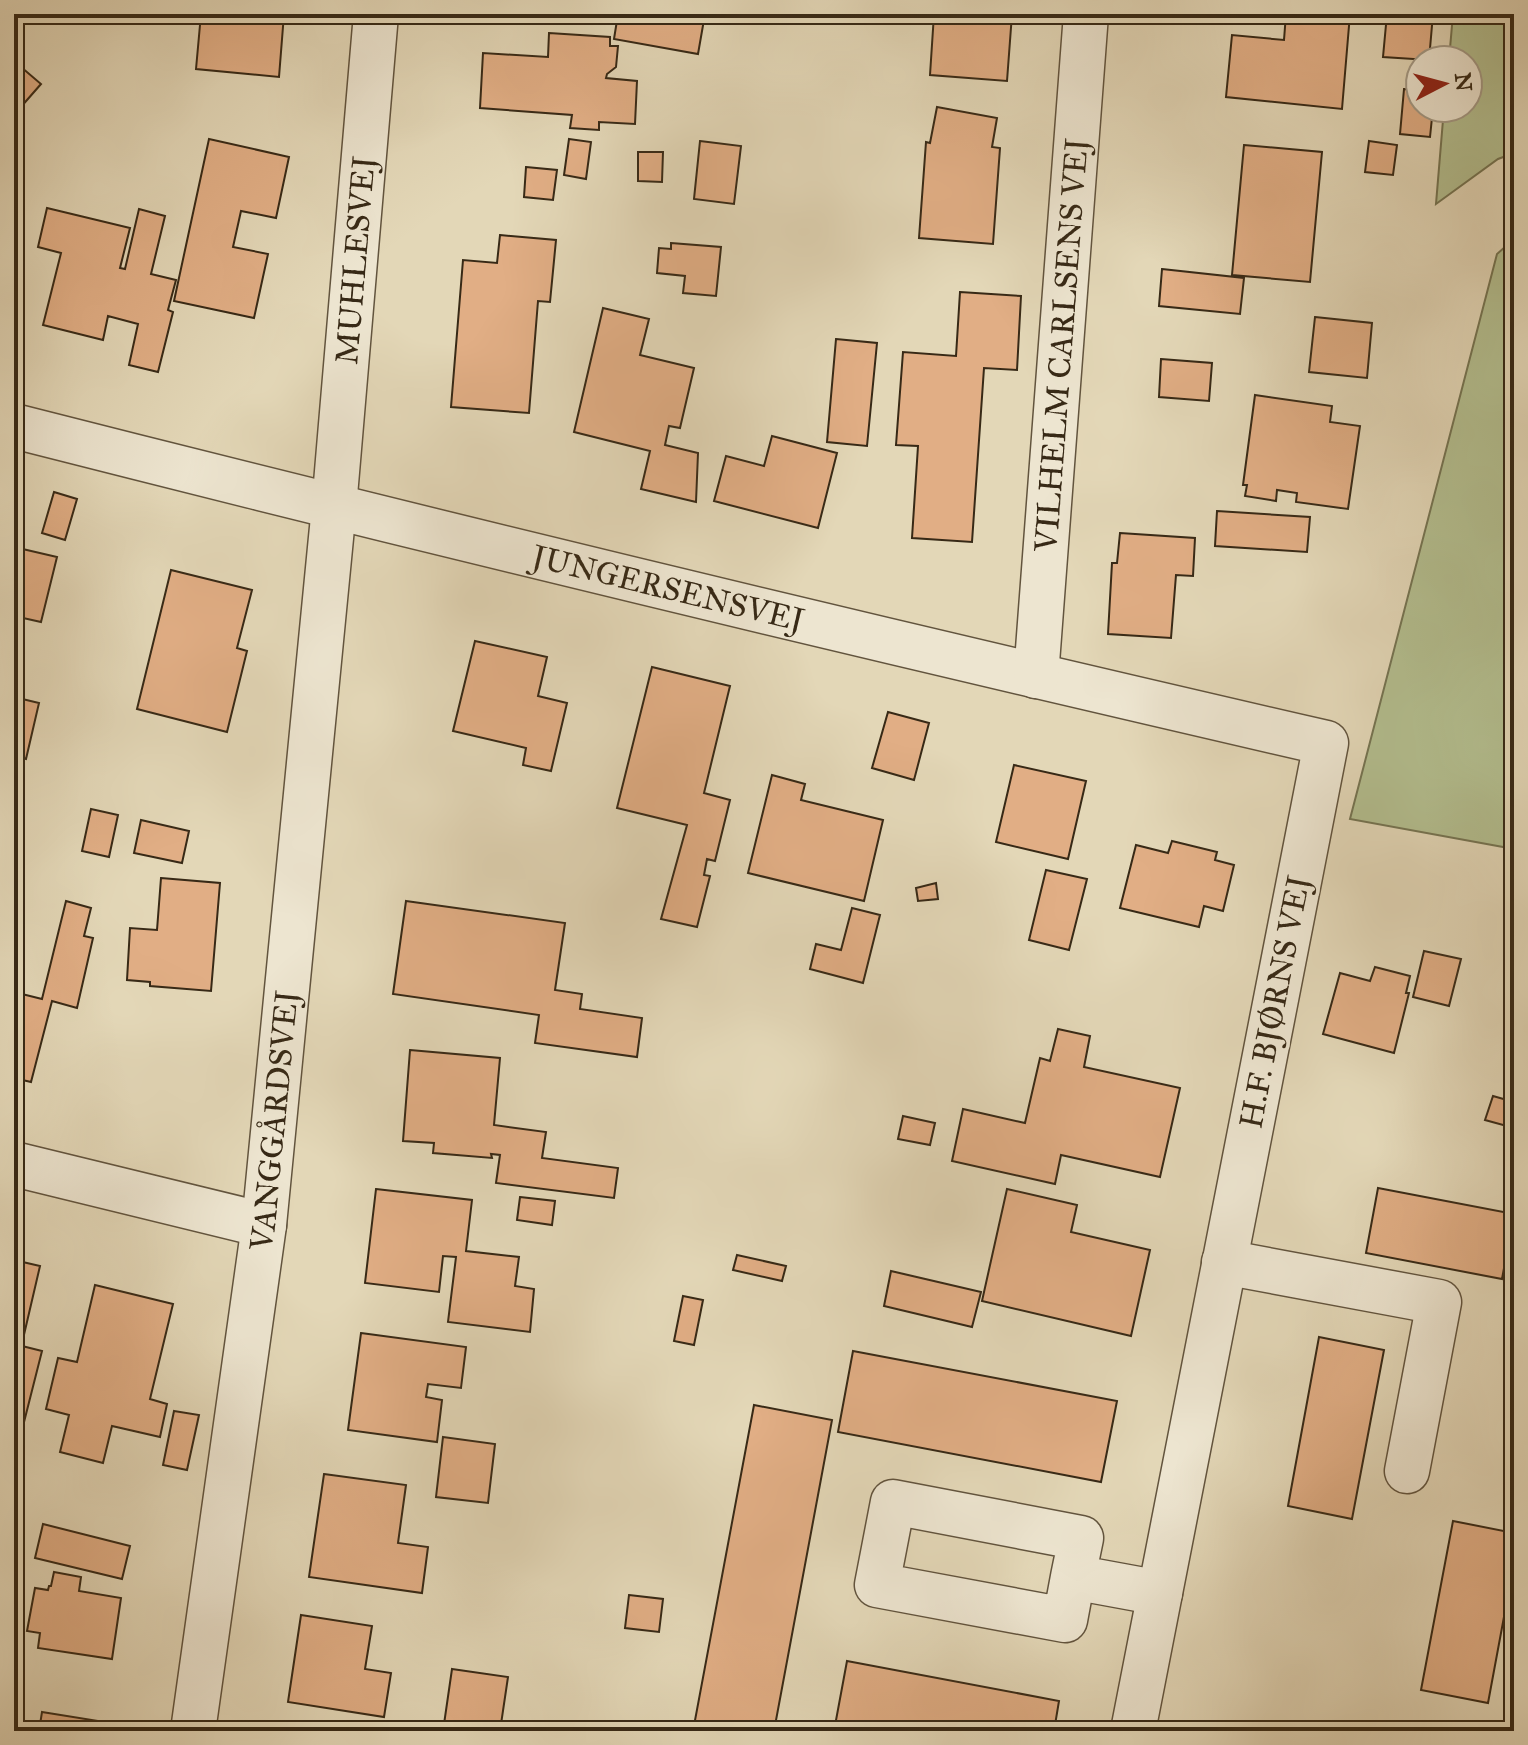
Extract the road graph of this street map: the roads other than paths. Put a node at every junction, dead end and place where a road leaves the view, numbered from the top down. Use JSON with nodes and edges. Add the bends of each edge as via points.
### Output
{"nodes":[{"id":1,"x":376,"y":14,"type":"edge"},
{"id":2,"x":1086,"y":14,"type":"edge"},
{"id":3,"x":14,"y":426,"type":"edge"},
{"id":4,"x":334,"y":507,"type":"junction"},
{"id":5,"x":1036,"y":676,"type":"junction"},
{"id":6,"x":1326,"y":743,"type":"joint"},
{"id":7,"x":14,"y":1164,"type":"edge"},
{"id":8,"x":264,"y":1225,"type":"junction"},
{"id":9,"x":1224,"y":1262,"type":"junction"},
{"id":10,"x":1407,"y":1471,"type":"dead end"},
{"id":11,"x":1073,"y":1577,"type":"dead end"},
{"id":12,"x":1160,"y":1593,"type":"junction"},
{"id":13,"x":193,"y":1731,"type":"edge"},
{"id":14,"x":1133,"y":1731,"type":"edge"}],
"edges":[{"from":1,"to":4,"type":"street","name":"MUHLESVEJ"},
{"from":2,"to":5,"type":"street","name":"VILHELM CARLSENS VEJ"},
{"from":3,"to":4,"type":"street","name":"JUNGERSENSVEJ"},
{"from":4,"to":5,"type":"street","name":"JUNGERSENSVEJ"},
{"from":4,"to":8,"type":"street","name":"VANGGÅRDSVEJ"},
{"from":5,"to":6,"type":"street","name":"JUNGERSENSVEJ"},
{"from":6,"to":9,"type":"street","name":"H.F. BJØRNS VEJ"},
{"from":7,"to":8,"type":"street"},
{"from":8,"to":13,"type":"street","name":"VANGGÅRDSVEJ"},
{"from":9,"to":10,"type":"street","via":[[1439,1302]]},
{"from":9,"to":12,"type":"street","name":"H.F. BJØRNS VEJ"},
{"from":11,"to":12,"type":"street"},
{"from":12,"to":14,"type":"street","name":"H.F. BJØRNS VEJ"}]}
